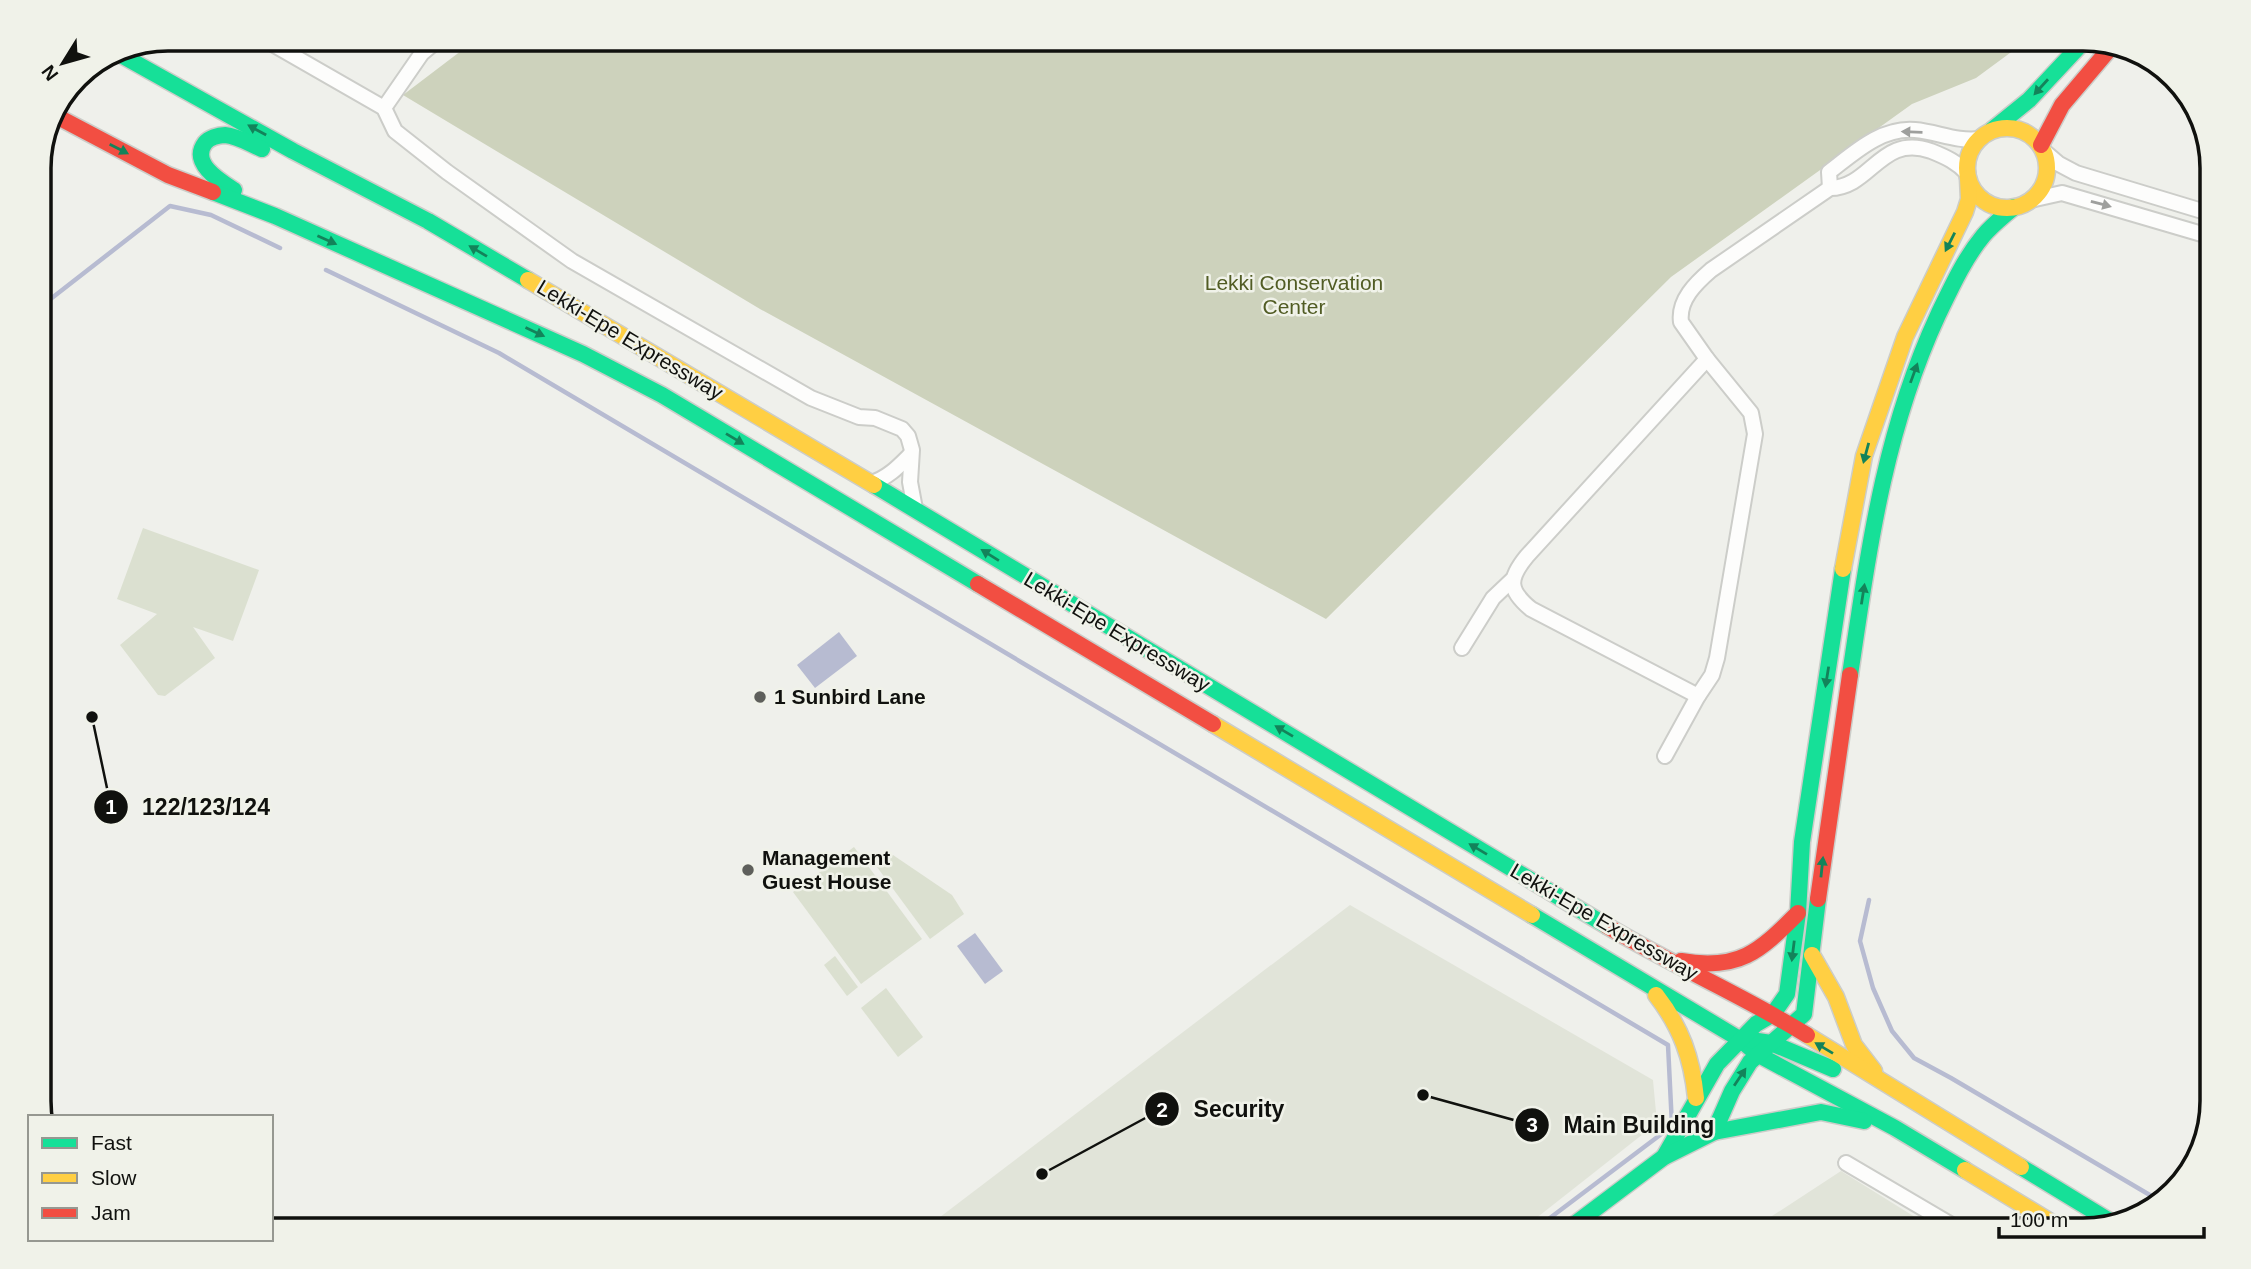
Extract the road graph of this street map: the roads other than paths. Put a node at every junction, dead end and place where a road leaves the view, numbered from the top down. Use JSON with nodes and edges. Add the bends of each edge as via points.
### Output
{"nodes":[{"id":1,"x":285,"y":51,"type":"edge"},
{"id":2,"x":424,"y":51,"type":"edge"},
{"id":3,"x":2075,"y":51,"type":"edge"},
{"id":4,"x":2106,"y":53,"type":"edge"},
{"id":5,"x":127,"y":58,"type":"edge"},
{"id":6,"x":384,"y":108,"type":"junction"},
{"id":7,"x":62,"y":119,"type":"edge"},
{"id":8,"x":1985,"y":135,"type":"junction"},
{"id":9,"x":2043,"y":148,"type":"junction"},
{"id":10,"x":335,"y":172,"type":"junction"},
{"id":11,"x":1968,"y":176,"type":"junction"},
{"id":12,"x":1830,"y":188,"type":"junction"},
{"id":13,"x":2035,"y":199,"type":"junction"},
{"id":14,"x":2014,"y":207,"type":"junction"},
{"id":15,"x":2200,"y":210,"type":"edge"},
{"id":16,"x":275,"y":216,"type":"junction"},
{"id":17,"x":2200,"y":233,"type":"edge"},
{"id":18,"x":1707,"y":359,"type":"junction"},
{"id":19,"x":911,"y":452,"type":"junction"},
{"id":20,"x":871,"y":483,"type":"junction"},
{"id":21,"x":915,"y":509,"type":"junction"},
{"id":22,"x":1513,"y":580,"type":"junction"},
{"id":23,"x":1462,"y":648,"type":"dead end"},
{"id":24,"x":1698,"y":696,"type":"junction"},
{"id":25,"x":1665,"y":756,"type":"dead end"},
{"id":26,"x":1798,"y":913,"type":"junction"},
{"id":27,"x":1541,"y":921,"type":"junction"},
{"id":28,"x":1653,"y":954,"type":"junction"},
{"id":29,"x":1812,"y":955,"type":"junction"},
{"id":30,"x":1648,"y":986,"type":"junction"},
{"id":31,"x":1773,"y":1014,"type":"junction"},
{"id":32,"x":1756,"y":1024,"type":"junction"},
{"id":33,"x":1792,"y":1028,"type":"junction"},
{"id":34,"x":1741,"y":1040,"type":"junction"},
{"id":35,"x":1771,"y":1043,"type":"junction"},
{"id":36,"x":1757,"y":1054,"type":"junction"},
{"id":37,"x":1886,"y":1086,"type":"junction"},
{"id":38,"x":1696,"y":1098,"type":"junction"},
{"id":39,"x":1895,"y":1128,"type":"junction"},
{"id":40,"x":1714,"y":1132,"type":"junction"},
{"id":41,"x":1664,"y":1157,"type":"junction"},
{"id":42,"x":1846,"y":1163,"type":"dead end"},
{"id":43,"x":2058,"y":1190,"type":"junction"},
{"id":44,"x":2102,"y":1216,"type":"edge"},
{"id":45,"x":1583,"y":1218,"type":"edge"},
{"id":46,"x":1940,"y":1218,"type":"edge"},
{"id":47,"x":2044,"y":1218,"type":"edge"}],
"edges":[{"from":1,"to":6,"type":"street"},
{"from":2,"to":6,"type":"street"},
{"from":3,"to":8,"type":"main road","one_way":true,"via":[[2029,100]]},
{"from":4,"to":9,"type":"main road","via":[[2049,124]]},
{"from":10,"to":5,"type":"main road","name":"Lekki-Epe Expressway","one_way":true},
{"from":6,"to":19,"type":"street","via":[[395,131],[572,261],[811,398],[902,429]]},
{"from":7,"to":16,"type":"main road","name":"Lekki-Epe Expressway","one_way":true,"via":[[169,174]]},
{"from":8,"to":9,"type":"main road","via":[[2018,129]]},
{"from":8,"to":11,"type":"main road","via":[[1971,150]]},
{"from":8,"to":12,"type":"street","one_way":true,"via":[[1957,139],[1913,130],[1875,138],[1829,173]]},
{"from":9,"to":13,"type":"main road","via":[[2048,174]]},
{"from":9,"to":15,"type":"street","via":[[2076,173]]},
{"from":10,"to":16,"type":"main road","via":[[306,170],[238,138],[222,135],[203,144],[200,153],[209,173]]},
{"from":20,"to":10,"type":"main road","name":"Lekki-Epe Expressway","one_way":true,"via":[[428,221]]},
{"from":11,"to":12,"type":"street","via":[[1953,160],[1914,147],[1898,148],[1843,188]]},
{"from":11,"to":14,"type":"main road","via":[[1979,197],[1990,205]]},
{"from":11,"to":26,"type":"main road","one_way":true,"via":[[1965,212],[1905,337],[1864,456],[1802,842]]},
{"from":12,"to":18,"type":"street","via":[[1693,285],[1681,322]]},
{"from":13,"to":14,"type":"main road"},
{"from":13,"to":17,"type":"street","one_way":true,"via":[[2062,193]]},
{"from":29,"to":14,"type":"main road","one_way":true,"via":[[1874,516],[1893,436],[1922,350],[1956,277],[1983,236]]},
{"from":16,"to":27,"type":"main road","name":"Lekki-Epe Expressway","one_way":true,"via":[[583,354],[662,395]]},
{"from":18,"to":22,"type":"street","via":[[1527,556]]},
{"from":18,"to":24,"type":"street","via":[[1751,413],[1755,434],[1717,658]]},
{"from":19,"to":20,"type":"street","via":[[894,471]]},
{"from":19,"to":21,"type":"street"},
{"from":20,"to":21,"type":"main road","name":"Lekki-Epe Expressway"},
{"from":28,"to":21,"type":"main road","name":"Lekki-Epe Expressway","one_way":true},
{"from":22,"to":23,"type":"street","via":[[1493,598]]},
{"from":22,"to":24,"type":"street","via":[[1517,598],[1531,610]]},
{"from":24,"to":25,"type":"street"},
{"from":26,"to":28,"type":"main road","via":[[1756,951],[1735,961],[1714,966]]},
{"from":26,"to":31,"type":"main road","one_way":true,"via":[[1787,993]]},
{"from":27,"to":30,"type":"main road","name":"Lekki-Epe Expressway"},
{"from":27,"to":32,"type":"main road","via":[[1564,923],[1693,999]]},
{"from":28,"to":31,"type":"main road","name":"Lekki-Epe Expressway"},
{"from":29,"to":33,"type":"main road","via":[[1804,1014]]},
{"from":29,"to":37,"type":"main road","via":[[1836,997],[1854,1045]]},
{"from":30,"to":34,"type":"main road","name":"Lekki-Epe Expressway"},
{"from":30,"to":38,"type":"main road","via":[[1683,1034],[1692,1059]]},
{"from":31,"to":32,"type":"main road"},
{"from":31,"to":33,"type":"main road","name":"Lekki-Epe Expressway"},
{"from":32,"to":33,"type":"main road"},
{"from":32,"to":34,"type":"main road"},
{"from":33,"to":35,"type":"main road"},
{"from":37,"to":33,"type":"main road","name":"Lekki-Epe Expressway","one_way":true},
{"from":34,"to":35,"type":"main road"},
{"from":34,"to":36,"type":"main road","name":"Lekki-Epe Expressway"},
{"from":34,"to":38,"type":"main road","via":[[1717,1064]]},
{"from":35,"to":36,"type":"main road"},
{"from":35,"to":43,"type":"main road","via":[[1840,1073],[2018,1179]]},
{"from":36,"to":39,"type":"main road","name":"Lekki-Epe Expressway"},
{"from":40,"to":36,"type":"main road","one_way":true,"via":[[1736,1082]]},
{"from":37,"to":43,"type":"main road","name":"Lekki-Epe Expressway"},
{"from":38,"to":41,"type":"main road"},
{"from":39,"to":40,"type":"main road","via":[[1821,1112]]},
{"from":39,"to":47,"type":"main road","name":"Lekki-Epe Expressway"},
{"from":40,"to":41,"type":"main road"},
{"from":41,"to":45,"type":"main road"},
{"from":42,"to":46,"type":"street"},
{"from":43,"to":44,"type":"main road","name":"Lekki-Epe Expressway"}]}
